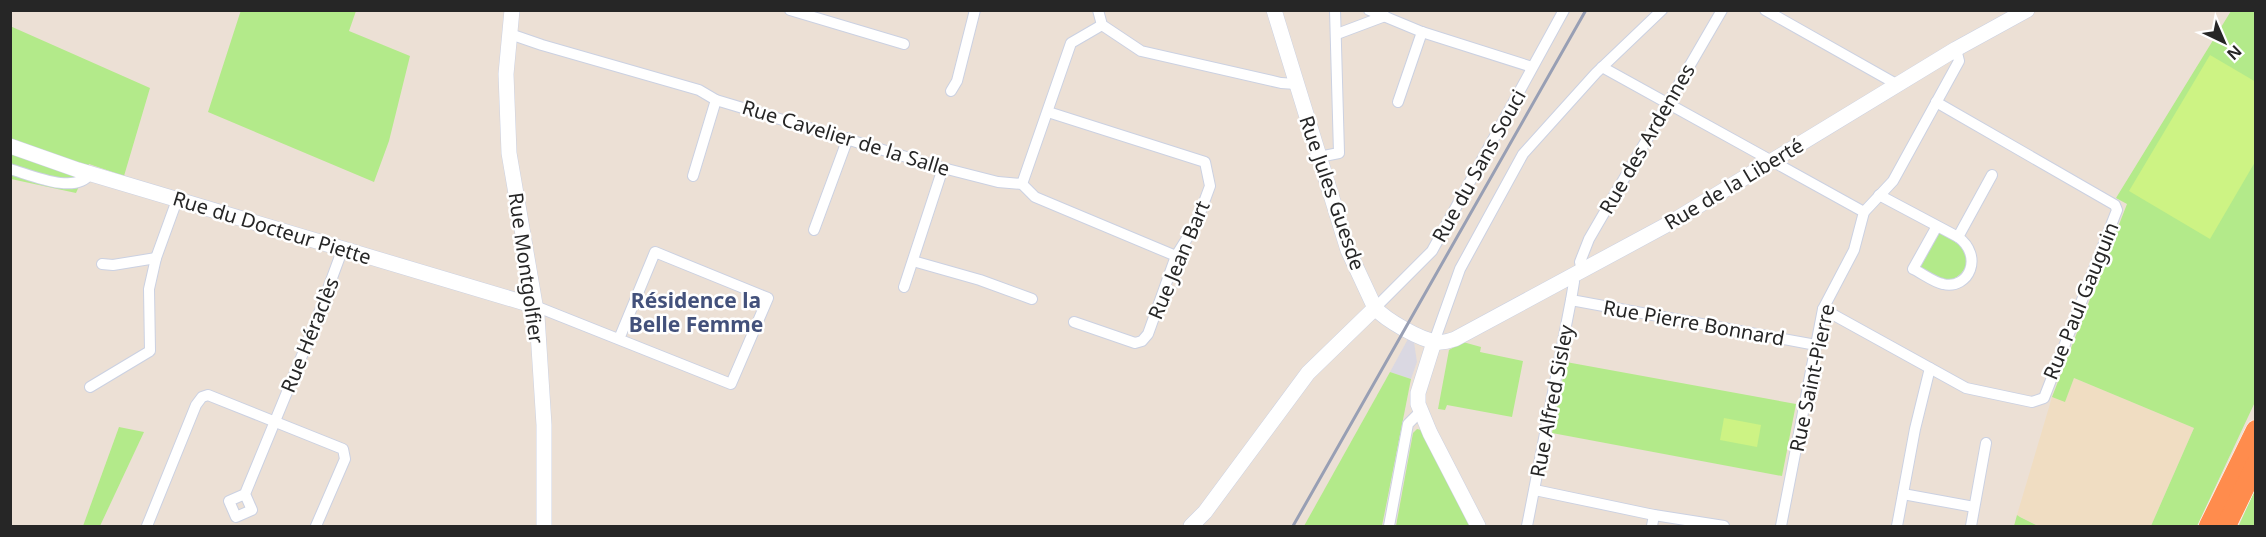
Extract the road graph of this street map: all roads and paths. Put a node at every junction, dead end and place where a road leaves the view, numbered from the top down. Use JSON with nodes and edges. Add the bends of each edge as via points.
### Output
{"nodes":[{"id":1,"x":790,"y":10,"type":"edge"},
{"id":2,"x":975,"y":10,"type":"edge"},
{"id":3,"x":1098,"y":10,"type":"edge"},
{"id":4,"x":1274,"y":10,"type":"edge"},
{"id":5,"x":1335,"y":10,"type":"edge"},
{"id":6,"x":1369,"y":10,"type":"edge"},
{"id":7,"x":1564,"y":10,"type":"edge"},
{"id":8,"x":1662,"y":10,"type":"edge"},
{"id":9,"x":1722,"y":10,"type":"edge"},
{"id":10,"x":1765,"y":10,"type":"edge"},
{"id":11,"x":2027,"y":10,"type":"edge"},
{"id":12,"x":508,"y":11,"type":"edge"},
{"id":13,"x":1385,"y":16,"type":"junction"},
{"id":14,"x":1102,"y":25,"type":"junction"},
{"id":15,"x":1422,"y":32,"type":"junction"},
{"id":16,"x":510,"y":34,"type":"junction"},
{"id":17,"x":1337,"y":34,"type":"junction"},
{"id":18,"x":904,"y":44,"type":"dead end"},
{"id":19,"x":1956,"y":49,"type":"junction"},
{"id":20,"x":1532,"y":67,"type":"junction"},
{"id":21,"x":1602,"y":67,"type":"junction"},
{"id":22,"x":1296,"y":84,"type":"junction"},
{"id":23,"x":1898,"y":85,"type":"junction"},
{"id":24,"x":951,"y":90,"type":"dead end"},
{"id":25,"x":716,"y":100,"type":"junction"},
{"id":26,"x":1398,"y":102,"type":"dead end"},
{"id":27,"x":1936,"y":102,"type":"junction"},
{"id":28,"x":1667,"y":104,"type":"junction"},
{"id":29,"x":1048,"y":112,"type":"junction"},
{"id":30,"x":848,"y":138,"type":"junction"},
{"id":31,"x":10,"y":146,"type":"edge"},
{"id":32,"x":1318,"y":157,"type":"junction"},
{"id":33,"x":1771,"y":162,"type":"junction"},
{"id":34,"x":943,"y":168,"type":"junction"},
{"id":35,"x":10,"y":169,"type":"edge"},
{"id":36,"x":90,"y":174,"type":"junction"},
{"id":37,"x":1992,"y":175,"type":"dead end"},
{"id":38,"x":693,"y":176,"type":"dead end"},
{"id":39,"x":1022,"y":184,"type":"junction"},
{"id":40,"x":1879,"y":195,"type":"junction"},
{"id":41,"x":177,"y":200,"type":"junction"},
{"id":42,"x":1864,"y":212,"type":"junction"},
{"id":43,"x":1937,"y":226,"type":"junction"},
{"id":44,"x":814,"y":230,"type":"dead end"},
{"id":45,"x":1958,"y":237,"type":"junction"},
{"id":46,"x":343,"y":248,"type":"junction"},
{"id":47,"x":1176,"y":256,"type":"junction"},
{"id":48,"x":156,"y":258,"type":"junction"},
{"id":49,"x":913,"y":261,"type":"junction"},
{"id":50,"x":102,"y":264,"type":"dead end"},
{"id":51,"x":1577,"y":273,"type":"junction"},
{"id":52,"x":904,"y":288,"type":"dead end"},
{"id":53,"x":1032,"y":299,"type":"dead end"},
{"id":54,"x":1571,"y":300,"type":"junction"},
{"id":55,"x":536,"y":306,"type":"junction"},
{"id":56,"x":1375,"y":308,"type":"junction"},
{"id":57,"x":1823,"y":309,"type":"junction"},
{"id":58,"x":1074,"y":322,"type":"dead end"},
{"id":59,"x":619,"y":339,"type":"junction"},
{"id":60,"x":1434,"y":342,"type":"junction"},
{"id":61,"x":1816,"y":345,"type":"junction"},
{"id":62,"x":1930,"y":368,"type":"junction"},
{"id":63,"x":90,"y":387,"type":"dead end"},
{"id":64,"x":1420,"y":412,"type":"junction"},
{"id":65,"x":275,"y":421,"type":"junction"},
{"id":66,"x":2256,"y":430,"type":"edge"},
{"id":67,"x":1986,"y":443,"type":"dead end"},
{"id":68,"x":2256,"y":464,"type":"edge"},
{"id":69,"x":1535,"y":490,"type":"junction"},
{"id":70,"x":245,"y":494,"type":"junction"},
{"id":71,"x":1903,"y":494,"type":"junction"},
{"id":72,"x":1974,"y":507,"type":"junction"},
{"id":73,"x":1654,"y":514,"type":"junction"},
{"id":74,"x":234,"y":522,"type":"edge"},
{"id":75,"x":147,"y":526,"type":"edge"},
{"id":76,"x":316,"y":526,"type":"edge"},
{"id":77,"x":544,"y":526,"type":"edge"},
{"id":78,"x":1191,"y":526,"type":"edge"},
{"id":79,"x":1389,"y":526,"type":"edge"},
{"id":80,"x":1478,"y":526,"type":"edge"},
{"id":81,"x":1527,"y":526,"type":"edge"},
{"id":82,"x":1652,"y":526,"type":"edge"},
{"id":83,"x":1724,"y":526,"type":"edge"},
{"id":84,"x":1782,"y":526,"type":"edge"},
{"id":85,"x":1897,"y":526,"type":"edge"},
{"id":86,"x":1971,"y":526,"type":"edge"},
{"id":87,"x":2209,"y":526,"type":"edge"},
{"id":88,"x":2226,"y":526,"type":"edge"}],
"edges":[{"from":1,"to":18,"type":"street"},
{"from":2,"to":24,"type":"street","via":[[957,81]]},
{"from":3,"to":14,"type":"street"},
{"from":4,"to":22,"type":"street","name":"Rue Jules Guesde"},
{"from":5,"to":17,"type":"street"},
{"from":6,"to":13,"type":"street"},
{"from":7,"to":20,"type":"street","name":"Rue du Sans Souci"},
{"from":8,"to":21,"type":"street"},
{"from":9,"to":28,"type":"street","name":"Rue des Ardennes"},
{"from":10,"to":23,"type":"street"},
{"from":11,"to":19,"type":"street","name":"Rue de la Liberté"},
{"from":12,"to":16,"type":"street","name":"Rue Montgolfier"},
{"from":13,"to":15,"type":"street"},
{"from":13,"to":17,"type":"street"},
{"from":14,"to":22,"type":"street","via":[[1141,51]]},
{"from":14,"to":29,"type":"street","via":[[1071,43]]},
{"from":15,"to":20,"type":"street"},
{"from":15,"to":26,"type":"street"},
{"from":16,"to":25,"type":"street","name":"Rue Cavelier de la Salle","via":[[699,90]]},
{"from":16,"to":55,"type":"street","name":"Rue Montgolfier","via":[[506,74],[509,153]]},
{"from":17,"to":32,"type":"street","via":[[1340,153]]},
{"from":19,"to":23,"type":"street","name":"Rue de la Liberté"},
{"from":19,"to":27,"type":"street","name":"Rue Saint-Pierre","via":[[1959,61]]},
{"from":20,"to":56,"type":"street","name":"Rue du Sans Souci","via":[[1432,251]]},
{"from":21,"to":28,"type":"street"},
{"from":21,"to":60,"type":"street","via":[[1523,154],[1460,269]]},
{"from":22,"to":32,"type":"street","name":"Rue Jules Guesde"},
{"from":23,"to":33,"type":"street","name":"Rue de la Liberté"},
{"from":25,"to":30,"type":"street","name":"Rue Cavelier de la Salle"},
{"from":25,"to":38,"type":"street"},
{"from":27,"to":40,"type":"street","name":"Rue Saint-Pierre","via":[[1893,181]]},
{"from":27,"to":62,"type":"street","name":"Rue Paul Gauguin","via":[[2115,205],[2117,210],[2043,398],[2032,402],[1966,388]]},
{"from":28,"to":33,"type":"street"},
{"from":28,"to":51,"type":"street","name":"Rue des Ardennes","via":[[1589,239]]},
{"from":29,"to":39,"type":"street"},
{"from":29,"to":47,"type":"street","name":"Rue Jean Bart","via":[[1205,162],[1210,186],[1196,225]]},
{"from":30,"to":34,"type":"street","name":"Rue Cavelier de la Salle"},
{"from":30,"to":44,"type":"street"},
{"from":31,"to":36,"type":"street","name":"Rue du Docteur Piette"},
{"from":32,"to":56,"type":"street","name":"Rue Jules Guesde","via":[[1348,250]]},
{"from":33,"to":42,"type":"street"},
{"from":33,"to":51,"type":"street","name":"Rue de la Liberté"},
{"from":34,"to":39,"type":"street","name":"Rue Cavelier de la Salle"},
{"from":34,"to":49,"type":"street"},
{"from":35,"to":36,"type":"street","via":[[71,185],[86,180]]},
{"from":36,"to":41,"type":"street","name":"Rue du Docteur Piette"},
{"from":37,"to":45,"type":"street"},
{"from":39,"to":47,"type":"street","name":"Rue Cavelier de la Salle","via":[[1035,197]]},
{"from":40,"to":42,"type":"street","name":"Rue Saint-Pierre"},
{"from":40,"to":43,"type":"street"},
{"from":41,"to":46,"type":"street","name":"Rue du Docteur Piette"},
{"from":41,"to":48,"type":"street"},
{"from":42,"to":57,"type":"street","name":"Rue Saint-Pierre","via":[[1854,250]]},
{"from":43,"to":45,"type":"street"},
{"from":43,"to":45,"type":"street","via":[[1913,269],[1942,284],[1962,281],[1972,264],[1969,248]]},
{"from":46,"to":55,"type":"street","name":"Rue du Docteur Piette"},
{"from":46,"to":65,"type":"street","name":"Rue Héraclès"},
{"from":47,"to":58,"type":"street","name":"Rue Jean Bart","via":[[1142,341],[1135,343]]},
{"from":48,"to":50,"type":"street","via":[[113,266]]},
{"from":48,"to":63,"type":"street","via":[[148,289],[150,351]]},
{"from":49,"to":52,"type":"street"},
{"from":49,"to":53,"type":"street"},
{"from":51,"to":54,"type":"street","name":"Rue Alfred Sisley"},
{"from":51,"to":60,"type":"street","name":"Rue de la Liberté","via":[[1455,339]]},
{"from":54,"to":61,"type":"street","name":"Rue Pierre Bonnard"},
{"from":54,"to":69,"type":"street","name":"Rue Alfred Sisley"},
{"from":55,"to":59,"type":"street"},
{"from":55,"to":77,"type":"street","name":"Rue Montgolfier","via":[[544,425]]},
{"from":56,"to":60,"type":"street"},
{"from":56,"to":78,"type":"street","via":[[1308,373]]},
{"from":57,"to":61,"type":"street","name":"Rue Saint-Pierre"},
{"from":57,"to":62,"type":"street"},
{"from":59,"to":59,"type":"street","via":[[731,384],[768,298],[655,252]]},
{"from":60,"to":64,"type":"street","via":[[1418,393]]},
{"from":61,"to":84,"type":"street","name":"Rue Saint-Pierre"},
{"from":62,"to":71,"type":"street"},
{"from":64,"to":79,"type":"street","via":[[1408,424]]},
{"from":64,"to":80,"type":"street"},
{"from":65,"to":70,"type":"street","name":"Rue Héraclès"},
{"from":65,"to":75,"type":"street","via":[[208,395],[202,397]]},
{"from":65,"to":76,"type":"street","via":[[343,449],[345,459]]},
{"from":66,"to":87,"type":"highway"},
{"from":67,"to":72,"type":"street"},
{"from":68,"to":88,"type":"highway"},
{"from":69,"to":73,"type":"street"},
{"from":69,"to":81,"type":"street","name":"Rue Alfred Sisley"},
{"from":70,"to":74,"type":"street","via":[[229,501]]},
{"from":70,"to":74,"type":"street","via":[[252,510]]},
{"from":71,"to":72,"type":"street"},
{"from":71,"to":85,"type":"street"},
{"from":72,"to":86,"type":"street"},
{"from":73,"to":82,"type":"street"},
{"from":73,"to":83,"type":"street"}]}
